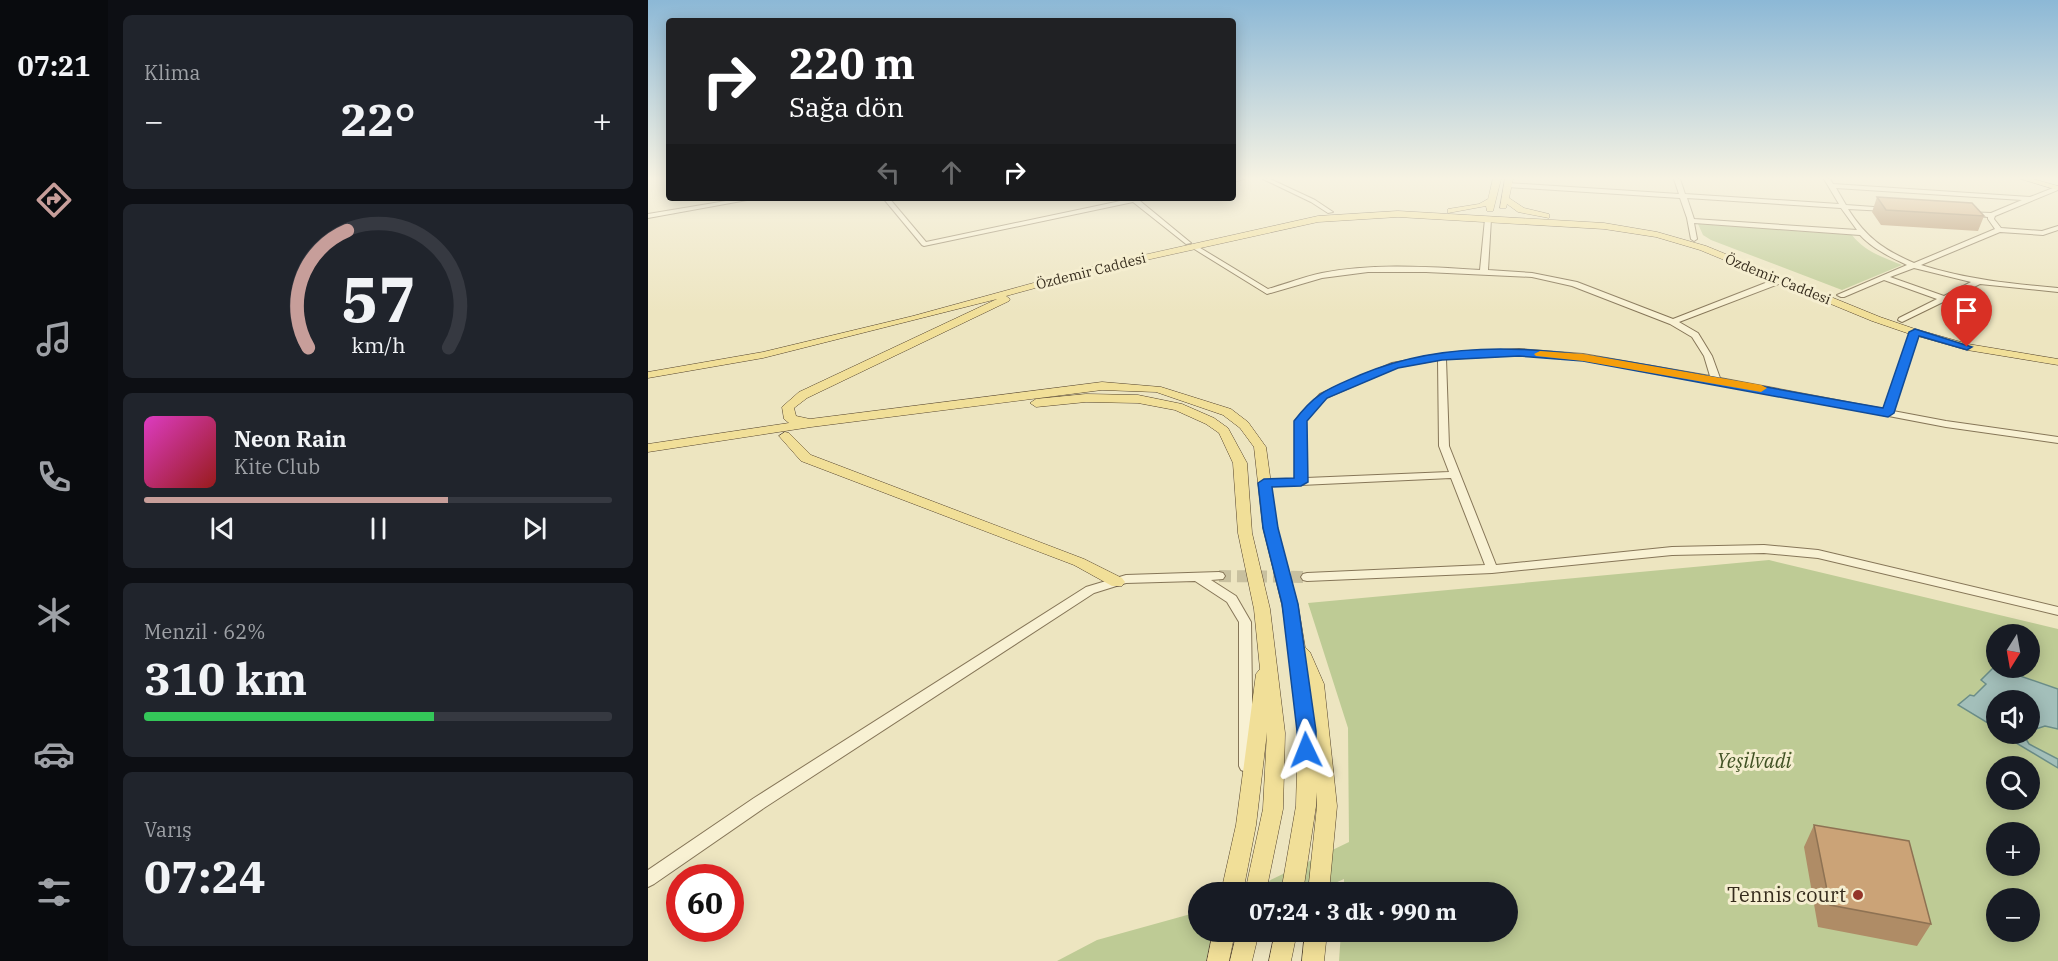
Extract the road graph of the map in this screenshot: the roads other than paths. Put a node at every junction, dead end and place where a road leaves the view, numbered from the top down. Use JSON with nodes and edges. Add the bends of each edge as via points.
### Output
{"nodes":[{"id":1,"x":907,"y":224,"type":"edge"},
{"id":2,"x":1018,"y":224,"type":"edge"},
{"id":3,"x":1164,"y":224,"type":"edge"},
{"id":4,"x":1280,"y":224,"type":"edge"},
{"id":5,"x":1299,"y":224,"type":"edge"},
{"id":6,"x":1488,"y":224,"type":"edge"},
{"id":7,"x":1579,"y":224,"type":"edge"},
{"id":8,"x":1631,"y":224,"type":"edge"},
{"id":9,"x":1692,"y":224,"type":"edge"},
{"id":10,"x":1732,"y":224,"type":"edge"},
{"id":11,"x":1858,"y":224,"type":"edge"},
{"id":12,"x":1995,"y":224,"type":"edge"},
{"id":13,"x":2058,"y":228,"type":"edge"},
{"id":14,"x":1999,"y":230,"type":"junction"},
{"id":15,"x":1864,"y":233,"type":"junction"},
{"id":16,"x":1694,"y":238,"type":"junction"},
{"id":17,"x":1191,"y":245,"type":"junction"},
{"id":18,"x":1917,"y":265,"type":"junction"},
{"id":19,"x":1484,"y":272,"type":"junction"},
{"id":20,"x":1885,"y":278,"type":"junction"},
{"id":21,"x":1781,"y":280,"type":"junction"},
{"id":22,"x":1977,"y":282,"type":"junction"},
{"id":23,"x":1035,"y":284,"type":"junction"},
{"id":24,"x":2058,"y":290,"type":"edge"},
{"id":25,"x":1841,"y":295,"type":"junction"},
{"id":26,"x":1945,"y":299,"type":"junction"},
{"id":27,"x":1902,"y":320,"type":"junction"},
{"id":28,"x":1673,"y":322,"type":"junction"},
{"id":29,"x":1915,"y":332,"type":"junction"},
{"id":30,"x":2058,"y":354,"type":"edge"},
{"id":31,"x":1442,"y":357,"type":"junction"},
{"id":32,"x":2058,"y":362,"type":"edge"},
{"id":33,"x":648,"y":369,"type":"edge"},
{"id":34,"x":648,"y":375,"type":"edge"},
{"id":35,"x":1716,"y":380,"type":"junction"},
{"id":36,"x":1888,"y":413,"type":"junction"},
{"id":37,"x":811,"y":423,"type":"junction"},
{"id":38,"x":785,"y":436,"type":"junction"},
{"id":39,"x":2058,"y":440,"type":"edge"},
{"id":40,"x":648,"y":448,"type":"edge"},
{"id":41,"x":648,"y":457,"type":"edge"},
{"id":42,"x":1456,"y":475,"type":"junction"},
{"id":43,"x":1301,"y":482,"type":"junction"},
{"id":44,"x":1264,"y":483,"type":"junction"},
{"id":45,"x":1492,"y":569,"type":"junction"},
{"id":46,"x":1219,"y":576,"type":"tunnel mouth"},
{"id":47,"x":1196,"y":577,"type":"junction"},
{"id":48,"x":1307,"y":577,"type":"tunnel mouth"},
{"id":49,"x":1117,"y":582,"type":"junction"},
{"id":50,"x":2058,"y":611,"type":"edge"},
{"id":51,"x":1295,"y":635,"type":"junction"},
{"id":52,"x":1268,"y":648,"type":"junction"},
{"id":53,"x":1246,"y":825,"type":"junction"},
{"id":54,"x":648,"y":879,"type":"edge"},
{"id":55,"x":1234,"y":882,"type":"edge"},
{"id":56,"x":1258,"y":882,"type":"edge"},
{"id":57,"x":1293,"y":882,"type":"edge"},
{"id":58,"x":1320,"y":882,"type":"edge"},
{"id":59,"x":1222,"y":942,"type":"edge"},
{"id":60,"x":1246,"y":942,"type":"edge"},
{"id":61,"x":1284,"y":942,"type":"edge"},
{"id":62,"x":1315,"y":942,"type":"edge"},
{"id":63,"x":1218,"y":961,"type":"edge"},
{"id":64,"x":1241,"y":961,"type":"edge"},
{"id":65,"x":1280,"y":961,"type":"edge"},
{"id":66,"x":1313,"y":961,"type":"edge"}],
"edges":[{"from":1,"to":2,"type":"street","via":[[924,244]]},
{"from":3,"to":17,"type":"street"},
{"from":4,"to":17,"type":"main road","name":"Özdemir Caddesi"},
{"from":5,"to":17,"type":"main road","name":"Özdemir Caddesi"},
{"from":6,"to":19,"type":"street"},
{"from":7,"to":21,"type":"main road","name":"Özdemir Caddesi","via":[[1648,232],[1703,248]]},
{"from":8,"to":16,"type":"main road","name":"Özdemir Caddesi"},
{"from":9,"to":16,"type":"street"},
{"from":10,"to":15,"type":"street"},
{"from":11,"to":15,"type":"street"},
{"from":12,"to":14,"type":"street"},
{"from":13,"to":14,"type":"street","via":[[2050,235]]},
{"from":14,"to":18,"type":"street"},
{"from":15,"to":18,"type":"street","via":[[1886,252]]},
{"from":16,"to":25,"type":"main road","name":"Özdemir Caddesi"},
{"from":17,"to":19,"type":"street","via":[[1267,292],[1350,271]]},
{"from":17,"to":23,"type":"main road","name":"Özdemir Caddesi"},
{"from":17,"to":33,"type":"main road","name":"Özdemir Caddesi","via":[[730,356]]},
{"from":18,"to":20,"type":"street"},
{"from":18,"to":22,"type":"street"},
{"from":19,"to":28,"type":"street","via":[[1532,275],[1574,284]]},
{"from":20,"to":25,"type":"street"},
{"from":20,"to":26,"type":"street"},
{"from":21,"to":28,"type":"street"},
{"from":21,"to":29,"type":"main road","name":"Özdemir Caddesi"},
{"from":22,"to":24,"type":"street"},
{"from":22,"to":26,"type":"street"},
{"from":23,"to":34,"type":"main road","name":"Özdemir Caddesi","via":[[763,355]]},
{"from":23,"to":37,"type":"main road","via":[[803,394],[788,407],[788,414],[790,419]]},
{"from":25,"to":27,"type":"main road","name":"Özdemir Caddesi"},
{"from":26,"to":27,"type":"street"},
{"from":27,"to":30,"type":"main road","name":"Özdemir Caddesi","via":[[1981,343]]},
{"from":28,"to":35,"type":"street","via":[[1695,335]]},
{"from":29,"to":32,"type":"main road","name":"Özdemir Caddesi","via":[[1985,351]]},
{"from":29,"to":36,"type":"street"},
{"from":31,"to":35,"type":"street","via":[[1519,352],[1583,357]]},
{"from":31,"to":42,"type":"street","via":[[1444,446]]},
{"from":31,"to":43,"type":"street","via":[[1395,365],[1323,396],[1300,421]]},
{"from":35,"to":36,"type":"street"},
{"from":36,"to":39,"type":"street"},
{"from":37,"to":40,"type":"main road"},
{"from":37,"to":44,"type":"main road","via":[[1102,386],[1157,389],[1227,412],[1244,425],[1260,447]]},
{"from":38,"to":41,"type":"main road"},
{"from":38,"to":49,"type":"main road","via":[[806,458],[1079,562]]},
{"from":38,"to":52,"type":"main road","via":[[1086,398],[1148,401],[1178,407],[1210,420],[1224,431],[1240,463],[1245,533]]},
{"from":42,"to":43,"type":"street"},
{"from":42,"to":45,"type":"street"},
{"from":43,"to":44,"type":"street"},
{"from":44,"to":51,"type":"main road","via":[[1270,528]]},
{"from":45,"to":48,"type":"street"},
{"from":45,"to":50,"type":"street","via":[[1672,551],[1772,549],[1818,554]]},
{"from":46,"to":47,"type":"street"},
{"from":47,"to":49,"type":"street"},
{"from":47,"to":53,"type":"street","via":[[1232,599],[1245,622]]},
{"from":49,"to":54,"type":"street","via":[[1090,590],[1048,616]]},
{"from":51,"to":57,"type":"main road","via":[[1306,731],[1306,796]]},
{"from":51,"to":58,"type":"main road","via":[[1315,684],[1327,807]]},
{"from":52,"to":53,"type":"main road"},
{"from":52,"to":56,"type":"main road","via":[[1276,733],[1273,799]]},
{"from":53,"to":55,"type":"main road"},
{"from":59,"to":63,"type":"main road"},
{"from":60,"to":64,"type":"main road"},
{"from":61,"to":65,"type":"main road"},
{"from":62,"to":66,"type":"main road"}]}
